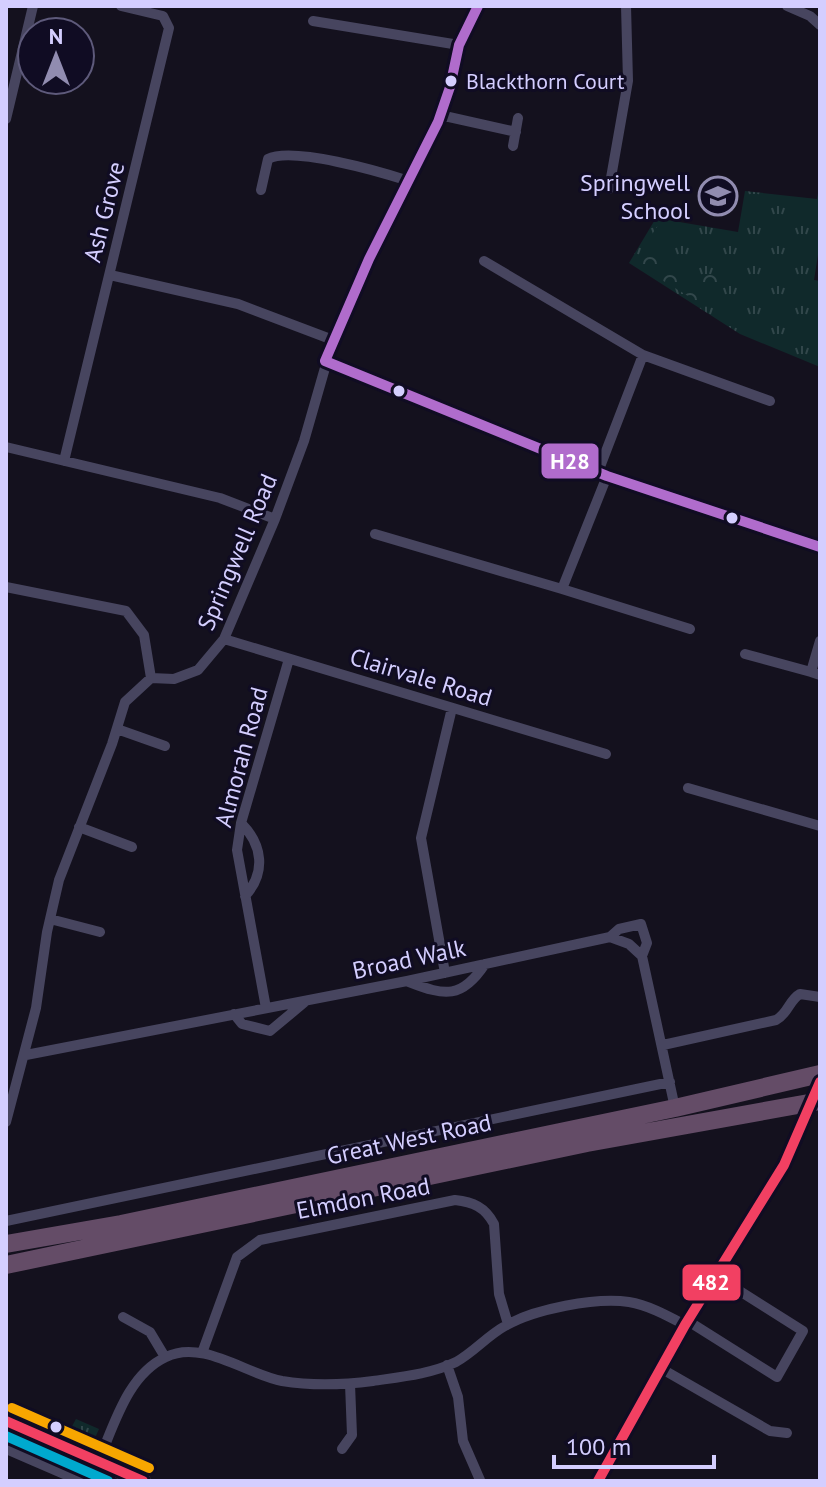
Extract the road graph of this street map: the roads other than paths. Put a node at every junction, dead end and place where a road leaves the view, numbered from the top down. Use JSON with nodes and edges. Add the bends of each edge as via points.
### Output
{"nodes":[{"id":1,"x":33,"y":6,"type":"edge"},
{"id":2,"x":121,"y":6,"type":"edge"},
{"id":3,"x":478,"y":6,"type":"edge"},
{"id":4,"x":626,"y":6,"type":"edge"},
{"id":5,"x":787,"y":6,"type":"edge"},
{"id":6,"x":313,"y":21,"type":"dead end"},
{"id":7,"x":820,"y":25,"type":"edge"},
{"id":8,"x":459,"y":45,"type":"junction"},
{"id":9,"x":440,"y":115,"type":"junction"},
{"id":10,"x":518,"y":118,"type":"dead end"},
{"id":11,"x":6,"y":119,"type":"edge"},
{"id":12,"x":516,"y":132,"type":"junction"},
{"id":13,"x":513,"y":146,"type":"dead end"},
{"id":14,"x":409,"y":181,"type":"junction"},
{"id":15,"x":609,"y":189,"type":"dead end"},
{"id":16,"x":261,"y":190,"type":"dead end"},
{"id":17,"x":484,"y":261,"type":"dead end"},
{"id":18,"x":110,"y":275,"type":"junction"},
{"id":19,"x":333,"y":340,"type":"junction"},
{"id":20,"x":643,"y":355,"type":"junction"},
{"id":21,"x":325,"y":361,"type":"junction"},
{"id":22,"x":770,"y":401,"type":"dead end"},
{"id":23,"x":6,"y":447,"type":"edge"},
{"id":24,"x":64,"y":461,"type":"junction"},
{"id":25,"x":602,"y":474,"type":"junction"},
{"id":26,"x":275,"y":519,"type":"junction"},
{"id":27,"x":375,"y":534,"type":"dead end"},
{"id":28,"x":820,"y":547,"type":"edge"},
{"id":29,"x":6,"y":587,"type":"edge"},
{"id":30,"x":562,"y":589,"type":"junction"},
{"id":31,"x":690,"y":629,"type":"dead end"},
{"id":32,"x":224,"y":639,"type":"junction"},
{"id":33,"x":820,"y":641,"type":"edge"},
{"id":34,"x":745,"y":654,"type":"dead end"},
{"id":35,"x":289,"y":659,"type":"junction"},
{"id":36,"x":816,"y":674,"type":"edge"},
{"id":37,"x":151,"y":678,"type":"junction"},
{"id":38,"x":452,"y":708,"type":"junction"},
{"id":39,"x":117,"y":729,"type":"junction"},
{"id":40,"x":165,"y":746,"type":"dead end"},
{"id":41,"x":606,"y":754,"type":"dead end"},
{"id":42,"x":688,"y":788,"type":"dead end"},
{"id":43,"x":241,"y":823,"type":"junction"},
{"id":44,"x":820,"y":826,"type":"edge"},
{"id":45,"x":79,"y":827,"type":"junction"},
{"id":46,"x":132,"y":847,"type":"dead end"},
{"id":47,"x":245,"y":896,"type":"junction"},
{"id":48,"x":50,"y":919,"type":"junction"},
{"id":49,"x":100,"y":932,"type":"dead end"},
{"id":50,"x":610,"y":937,"type":"junction"},
{"id":51,"x":642,"y":956,"type":"junction"},
{"id":52,"x":485,"y":964,"type":"junction"},
{"id":53,"x":445,"y":973,"type":"junction"},
{"id":54,"x":407,"y":981,"type":"junction"},
{"id":55,"x":820,"y":997,"type":"edge"},
{"id":56,"x":306,"y":1001,"type":"junction"},
{"id":57,"x":266,"y":1008,"type":"junction"},
{"id":58,"x":234,"y":1014,"type":"junction"},
{"id":59,"x":663,"y":1045,"type":"junction"},
{"id":60,"x":26,"y":1055,"type":"junction"},
{"id":61,"x":820,"y":1074,"type":"edge"},
{"id":62,"x":670,"y":1082,"type":"junction"},
{"id":63,"x":820,"y":1082,"type":"edge"},
{"id":64,"x":816,"y":1102,"type":"edge"},
{"id":65,"x":675,"y":1108,"type":"junction"},
{"id":66,"x":6,"y":1122,"type":"edge"},
{"id":67,"x":6,"y":1221,"type":"edge"},
{"id":68,"x":6,"y":1244,"type":"edge"},
{"id":69,"x":6,"y":1265,"type":"edge"},
{"id":70,"x":716,"y":1276,"type":"junction"},
{"id":71,"x":123,"y":1317,"type":"dead end"},
{"id":72,"x":687,"y":1323,"type":"junction"},
{"id":73,"x":508,"y":1324,"type":"junction"},
{"id":74,"x":202,"y":1353,"type":"junction"},
{"id":75,"x":165,"y":1357,"type":"junction"},
{"id":76,"x":447,"y":1365,"type":"junction"},
{"id":77,"x":662,"y":1369,"type":"junction"},
{"id":78,"x":350,"y":1384,"type":"junction"},
{"id":79,"x":6,"y":1421,"type":"edge"},
{"id":80,"x":787,"y":1433,"type":"dead end"},
{"id":81,"x":6,"y":1449,"type":"edge"},
{"id":82,"x":342,"y":1449,"type":"dead end"},
{"id":83,"x":98,"y":1462,"type":"junction"},
{"id":84,"x":480,"y":1480,"type":"edge"},
{"id":85,"x":80,"y":1481,"type":"edge"},
{"id":86,"x":143,"y":1481,"type":"edge"},
{"id":87,"x":598,"y":1481,"type":"edge"}],
"edges":[{"from":1,"to":11,"type":"street"},
{"from":2,"to":18,"type":"street","name":"Ash Grove","via":[[163,16],[169,28]]},
{"from":3,"to":8,"type":"street","name":"Springwell Road"},
{"from":4,"to":15,"type":"street","via":[[628,81]]},
{"from":5,"to":7,"type":"street"},
{"from":6,"to":8,"type":"street"},
{"from":8,"to":9,"type":"street","name":"Springwell Road"},
{"from":9,"to":12,"type":"street"},
{"from":9,"to":14,"type":"street","name":"Springwell Road"},
{"from":10,"to":12,"type":"street"},
{"from":12,"to":13,"type":"street"},
{"from":14,"to":16,"type":"street","via":[[279,155],[268,159]]},
{"from":14,"to":19,"type":"street","name":"Springwell Road"},
{"from":17,"to":20,"type":"street"},
{"from":18,"to":19,"type":"street","via":[[238,304]]},
{"from":18,"to":24,"type":"street","name":"Ash Grove"},
{"from":19,"to":21,"type":"street","name":"Springwell Road"},
{"from":20,"to":22,"type":"street"},
{"from":20,"to":25,"type":"street"},
{"from":21,"to":25,"type":"street"},
{"from":21,"to":26,"type":"street","name":"Springwell Road","via":[[304,441]]},
{"from":23,"to":24,"type":"street"},
{"from":24,"to":26,"type":"street","via":[[220,498]]},
{"from":25,"to":28,"type":"street"},
{"from":25,"to":30,"type":"street"},
{"from":26,"to":32,"type":"street","name":"Springwell Road"},
{"from":27,"to":30,"type":"street"},
{"from":29,"to":37,"type":"street","via":[[126,611],[144,635]]},
{"from":30,"to":31,"type":"street"},
{"from":32,"to":35,"type":"street","name":"Clairvale Road"},
{"from":32,"to":37,"type":"street","name":"Springwell Road","via":[[198,670],[174,679]]},
{"from":33,"to":36,"type":"street"},
{"from":34,"to":36,"type":"street"},
{"from":35,"to":38,"type":"street","name":"Clairvale Road"},
{"from":35,"to":43,"type":"street","name":"Almorah Road"},
{"from":37,"to":39,"type":"street","via":[[125,702]]},
{"from":38,"to":41,"type":"street","name":"Clairvale Road"},
{"from":38,"to":53,"type":"street","via":[[421,838]]},
{"from":39,"to":40,"type":"street"},
{"from":39,"to":45,"type":"street"},
{"from":42,"to":44,"type":"street"},
{"from":43,"to":47,"type":"street","name":"Almorah Road","via":[[237,850]]},
{"from":43,"to":47,"type":"street","via":[[259,851],[259,874]]},
{"from":45,"to":46,"type":"street"},
{"from":45,"to":48,"type":"street"},
{"from":47,"to":57,"type":"street","name":"Almorah Road"},
{"from":48,"to":49,"type":"street"},
{"from":48,"to":60,"type":"street"},
{"from":50,"to":51,"type":"street"},
{"from":50,"to":51,"type":"street","name":"Broad Walk","via":[[641,924],[647,943]]},
{"from":50,"to":52,"type":"street","name":"Broad Walk"},
{"from":51,"to":59,"type":"street"},
{"from":52,"to":53,"type":"street","name":"Broad Walk"},
{"from":52,"to":54,"type":"street","via":[[474,981],[451,992]]},
{"from":53,"to":54,"type":"street","name":"Broad Walk"},
{"from":54,"to":56,"type":"street","name":"Broad Walk"},
{"from":55,"to":59,"type":"street","via":[[795,996],[787,1013],[776,1020]]},
{"from":56,"to":57,"type":"street","name":"Broad Walk"},
{"from":56,"to":58,"type":"street","via":[[270,1031],[242,1024]]},
{"from":57,"to":58,"type":"street","name":"Broad Walk"},
{"from":58,"to":60,"type":"street","name":"Broad Walk"},
{"from":59,"to":62,"type":"street"},
{"from":60,"to":66,"type":"street"},
{"from":61,"to":65,"type":"highway","name":"Great West Road"},
{"from":62,"to":65,"type":"street"},
{"from":62,"to":67,"type":"street"},
{"from":63,"to":64,"type":"street"},
{"from":64,"to":69,"type":"highway","name":"Great West Road","via":[[587,1143]]},
{"from":64,"to":70,"type":"street"},
{"from":65,"to":68,"type":"highway","name":"Great West Road"},
{"from":70,"to":72,"type":"street"},
{"from":70,"to":72,"type":"street","via":[[803,1331],[777,1377]]},
{"from":71,"to":75,"type":"street","via":[[150,1332]]},
{"from":72,"to":73,"type":"street","via":[[633,1302],[610,1301],[569,1306]]},
{"from":72,"to":77,"type":"street"},
{"from":73,"to":74,"type":"street","name":"Elmdon Road","via":[[499,1294],[494,1224],[480,1207],[455,1200],[260,1240],[237,1257]]},
{"from":73,"to":76,"type":"street"},
{"from":74,"to":75,"type":"street"},
{"from":74,"to":78,"type":"street","via":[[283,1381]]},
{"from":75,"to":83,"type":"street","via":[[129,1392]]},
{"from":76,"to":78,"type":"street"},
{"from":76,"to":84,"type":"street","via":[[458,1397],[463,1441]]},
{"from":77,"to":80,"type":"street","via":[[770,1431]]},
{"from":77,"to":87,"type":"street"},
{"from":78,"to":82,"type":"street","via":[[352,1435]]},
{"from":79,"to":83,"type":"main road"},
{"from":81,"to":85,"type":"street"},
{"from":83,"to":86,"type":"main road"}]}
